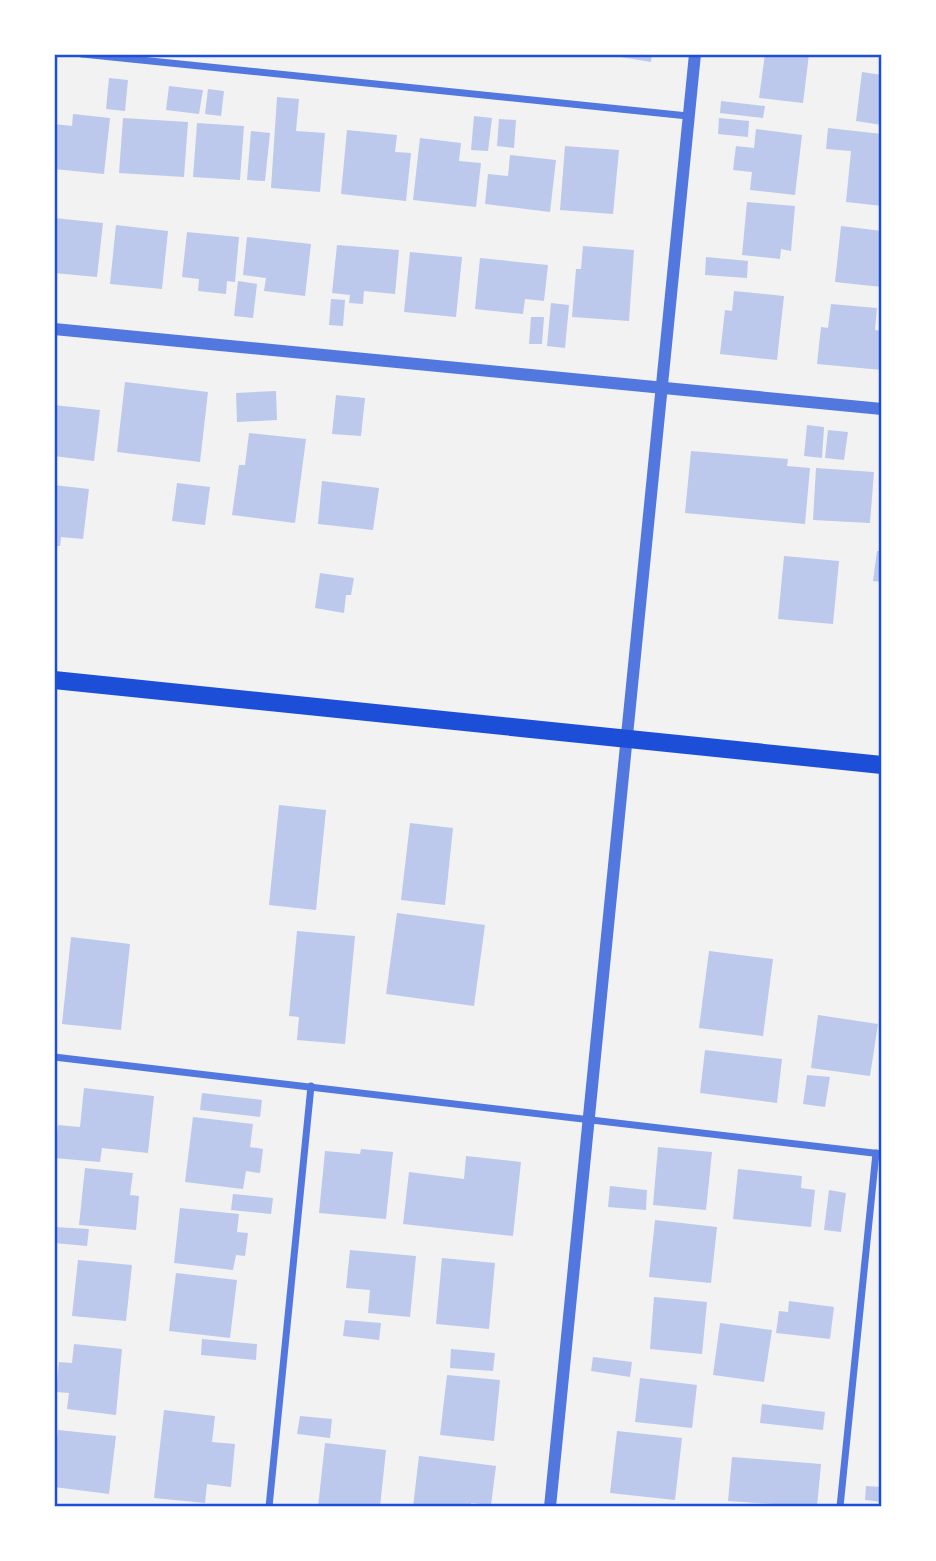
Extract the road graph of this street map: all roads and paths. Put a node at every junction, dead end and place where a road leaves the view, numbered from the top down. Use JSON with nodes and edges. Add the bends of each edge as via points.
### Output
{"nodes":[{"id":1,"x":82,"y":54,"type":"edge"},
{"id":2,"x":695,"y":54,"type":"edge"},
{"id":3,"x":688,"y":116,"type":"junction"},
{"id":4,"x":54,"y":329,"type":"edge"},
{"id":5,"x":662,"y":388,"type":"junction"},
{"id":6,"x":882,"y":409,"type":"edge"},
{"id":7,"x":54,"y":680,"type":"edge"},
{"id":8,"x":626,"y":739,"type":"junction"},
{"id":9,"x":882,"y":765,"type":"edge"},
{"id":10,"x":54,"y":1057,"type":"edge"},
{"id":11,"x":311,"y":1086,"type":"junction"},
{"id":12,"x":588,"y":1121,"type":"junction"},
{"id":13,"x":879,"y":1154,"type":"edge"},
{"id":14,"x":269,"y":1507,"type":"edge"},
{"id":15,"x":550,"y":1507,"type":"edge"},
{"id":16,"x":840,"y":1507,"type":"edge"}],
"edges":[{"from":1,"to":3,"type":"street"},
{"from":2,"to":3,"type":"street"},
{"from":3,"to":5,"type":"street"},
{"from":4,"to":5,"type":"street"},
{"from":5,"to":6,"type":"street"},
{"from":5,"to":8,"type":"street"},
{"from":7,"to":8,"type":"main road"},
{"from":8,"to":9,"type":"main road"},
{"from":8,"to":12,"type":"street"},
{"from":10,"to":11,"type":"street"},
{"from":11,"to":12,"type":"street"},
{"from":11,"to":14,"type":"street"},
{"from":12,"to":13,"type":"street"},
{"from":12,"to":15,"type":"street"},
{"from":13,"to":16,"type":"street"}]}
